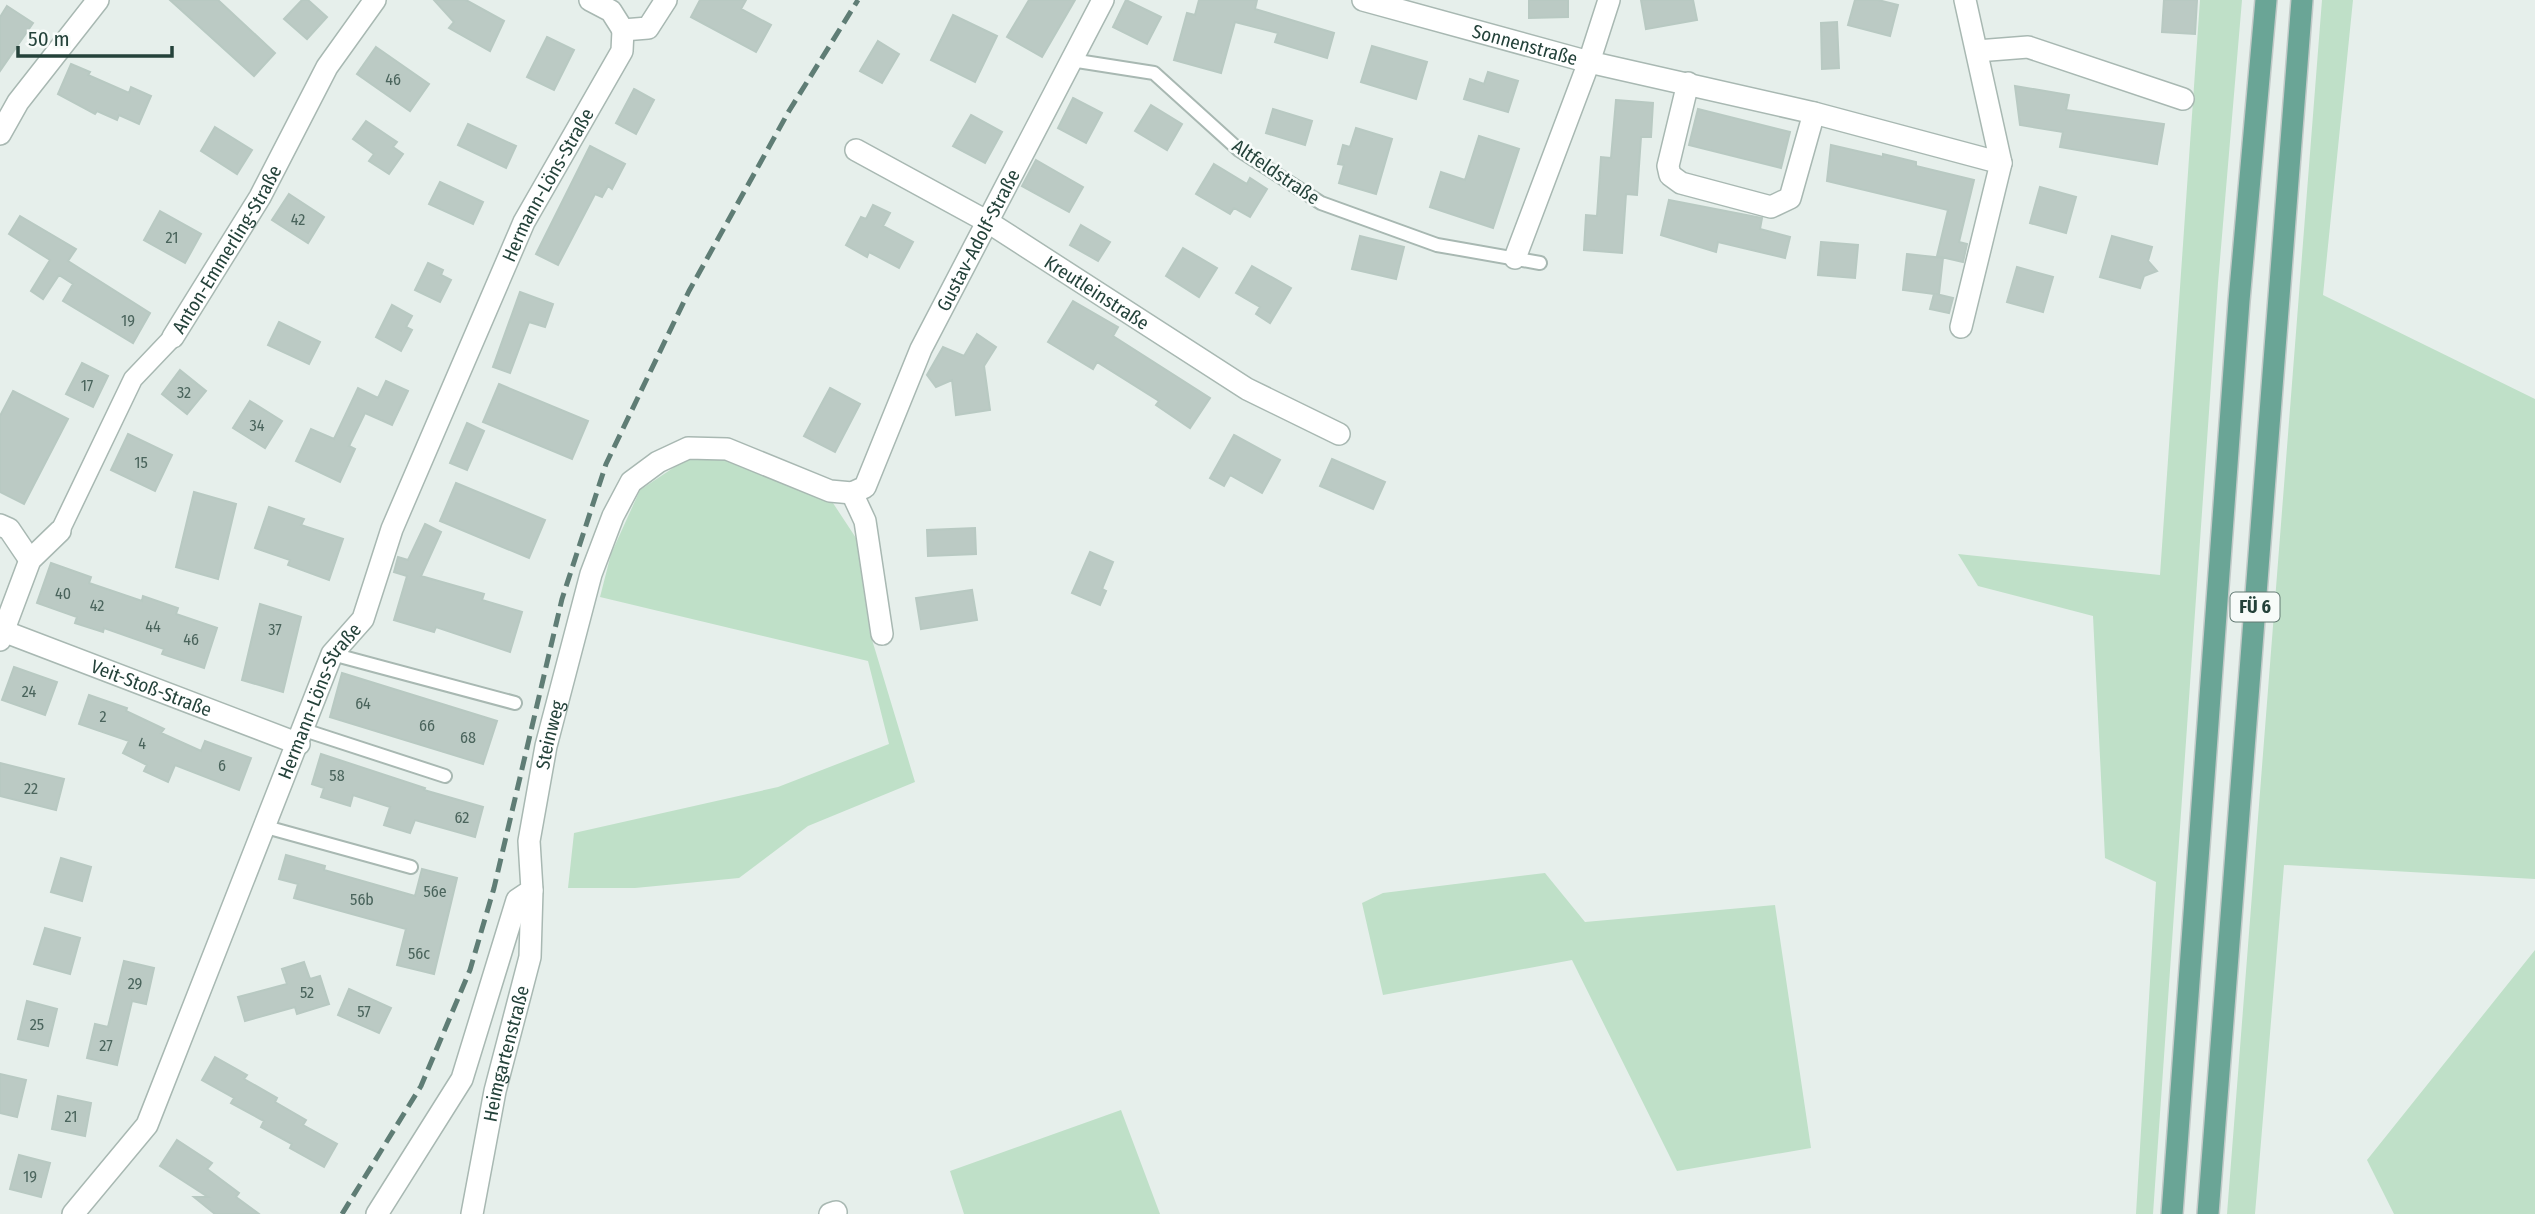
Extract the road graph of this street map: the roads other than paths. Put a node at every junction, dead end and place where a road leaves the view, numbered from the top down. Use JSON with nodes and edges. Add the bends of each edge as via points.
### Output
{"nodes":[{"id":1,"x":98,"y":0,"type":"edge"},
{"id":2,"x":375,"y":0,"type":"edge"},
{"id":3,"x":590,"y":0,"type":"edge"},
{"id":4,"x":666,"y":0,"type":"edge"},
{"id":5,"x":1103,"y":0,"type":"edge"},
{"id":6,"x":1363,"y":0,"type":"edge"},
{"id":7,"x":1609,"y":0,"type":"edge"},
{"id":8,"x":1965,"y":0,"type":"edge"},
{"id":9,"x":2266,"y":0,"type":"edge"},
{"id":10,"x":2302,"y":0,"type":"edge"},
{"id":11,"x":622,"y":30,"type":"junction"},
{"id":12,"x":1977,"y":51,"type":"junction"},
{"id":13,"x":1071,"y":60,"type":"junction"},
{"id":14,"x":1589,"y":62,"type":"junction"},
{"id":15,"x":1688,"y":83,"type":"junction"},
{"id":16,"x":2183,"y":99,"type":"dead end"},
{"id":17,"x":1814,"y":113,"type":"junction"},
{"id":18,"x":0,"y":134,"type":"edge"},
{"id":19,"x":856,"y":150,"type":"dead end"},
{"id":20,"x":2001,"y":163,"type":"junction"},
{"id":21,"x":988,"y":222,"type":"junction"},
{"id":22,"x":1515,"y":258,"type":"junction"},
{"id":23,"x":1540,"y":263,"type":"dead end"},
{"id":24,"x":1961,"y":327,"type":"dead end"},
{"id":25,"x":173,"y":337,"type":"joint"},
{"id":26,"x":1339,"y":434,"type":"dead end"},
{"id":27,"x":859,"y":490,"type":"junction"},
{"id":28,"x":0,"y":525,"type":"edge"},
{"id":29,"x":60,"y":531,"type":"joint"},
{"id":30,"x":30,"y":560,"type":"junction"},
{"id":31,"x":882,"y":634,"type":"dead end"},
{"id":32,"x":2,"y":636,"type":"edge"},
{"id":33,"x":332,"y":654,"type":"junction"},
{"id":34,"x":515,"y":703,"type":"dead end"},
{"id":35,"x":301,"y":737,"type":"junction"},
{"id":36,"x":445,"y":776,"type":"dead end"},
{"id":37,"x":266,"y":827,"type":"junction"},
{"id":38,"x":411,"y":867,"type":"dead end"},
{"id":39,"x":532,"y":890,"type":"junction"},
{"id":40,"x":462,"y":1079,"type":"junction"},
{"id":41,"x":495,"y":1091,"type":"junction"},
{"id":42,"x":73,"y":1214,"type":"edge"},
{"id":43,"x":377,"y":1214,"type":"edge"},
{"id":44,"x":472,"y":1214,"type":"edge"},
{"id":45,"x":2172,"y":1214,"type":"edge"},
{"id":46,"x":2208,"y":1214,"type":"edge"}],
"edges":[{"from":1,"to":18,"type":"street","via":[[18,102]]},
{"from":2,"to":25,"type":"street","name":"Anton-Emmerling-Straße","via":[[327,67],[260,197]]},
{"from":3,"to":11,"type":"street","via":[[611,11]]},
{"from":4,"to":11,"type":"street","via":[[648,28]]},
{"from":5,"to":13,"type":"street","name":"Gustav-Adolf-Straße"},
{"from":6,"to":14,"type":"street","name":"Sonnenstraße"},
{"from":7,"to":14,"type":"street"},
{"from":8,"to":12,"type":"street"},
{"from":9,"to":45,"type":"main road","number":"FÜ 6","via":[[2239,302]]},
{"from":10,"to":46,"type":"main road","number":"FÜ 6"},
{"from":11,"to":33,"type":"street","name":"Hermann-Löns-Straße","via":[[622,51],[524,222],[392,529],[363,619]]},
{"from":12,"to":16,"type":"street","via":[[2028,47]]},
{"from":12,"to":20,"type":"street"},
{"from":13,"to":21,"type":"street","name":"Gustav-Adolf-Straße"},
{"from":13,"to":22,"type":"lane","name":"Altfeldstraße","via":[[1154,73],[1238,150],[1321,204],[1437,245]]},
{"from":14,"to":15,"type":"street","name":"Sonnenstraße"},
{"from":14,"to":22,"type":"street"},
{"from":15,"to":17,"type":"street","name":"Sonnenstraße"},
{"from":15,"to":17,"type":"street","via":[[1668,166],[1670,175],[1681,183],[1771,206],[1790,198]]},
{"from":17,"to":20,"type":"street","name":"Sonnenstraße"},
{"from":19,"to":21,"type":"street","name":"Kreutleinstraße"},
{"from":20,"to":24,"type":"street"},
{"from":21,"to":26,"type":"street","name":"Kreutleinstraße","via":[[1247,389]]},
{"from":21,"to":27,"type":"street","name":"Gustav-Adolf-Straße","via":[[921,349]]},
{"from":22,"to":23,"type":"lane","name":"Altfeldstraße"},
{"from":25,"to":29,"type":"street","name":"Anton-Emmerling-Straße","via":[[132,379]]},
{"from":27,"to":31,"type":"street"},
{"from":27,"to":39,"type":"street","name":"Steinweg","via":[[830,491],[727,449],[688,448],[631,482],[591,574],[546,746],[529,841]]},
{"from":28,"to":30,"type":"street","via":[[9,528]]},
{"from":29,"to":30,"type":"street","name":"Anton-Emmerling-Straße"},
{"from":30,"to":32,"type":"street","name":"Anton-Emmerling-Straße"},
{"from":32,"to":35,"type":"street","name":"Veit-Stoß-Straße"},
{"from":33,"to":34,"type":"lane"},
{"from":33,"to":35,"type":"street","name":"Hermann-Löns-Straße"},
{"from":35,"to":36,"type":"lane"},
{"from":35,"to":37,"type":"street","name":"Hermann-Löns-Straße"},
{"from":37,"to":38,"type":"lane"},
{"from":37,"to":42,"type":"street","name":"Hermann-Löns-Straße","via":[[147,1125]]},
{"from":39,"to":40,"type":"street","via":[[517,900]]},
{"from":39,"to":41,"type":"street","name":"Heimgartenstraße","via":[[530,957]]},
{"from":40,"to":41,"type":"street"},
{"from":40,"to":43,"type":"street"},
{"from":41,"to":44,"type":"street","name":"Heimgartenstraße"}]}
